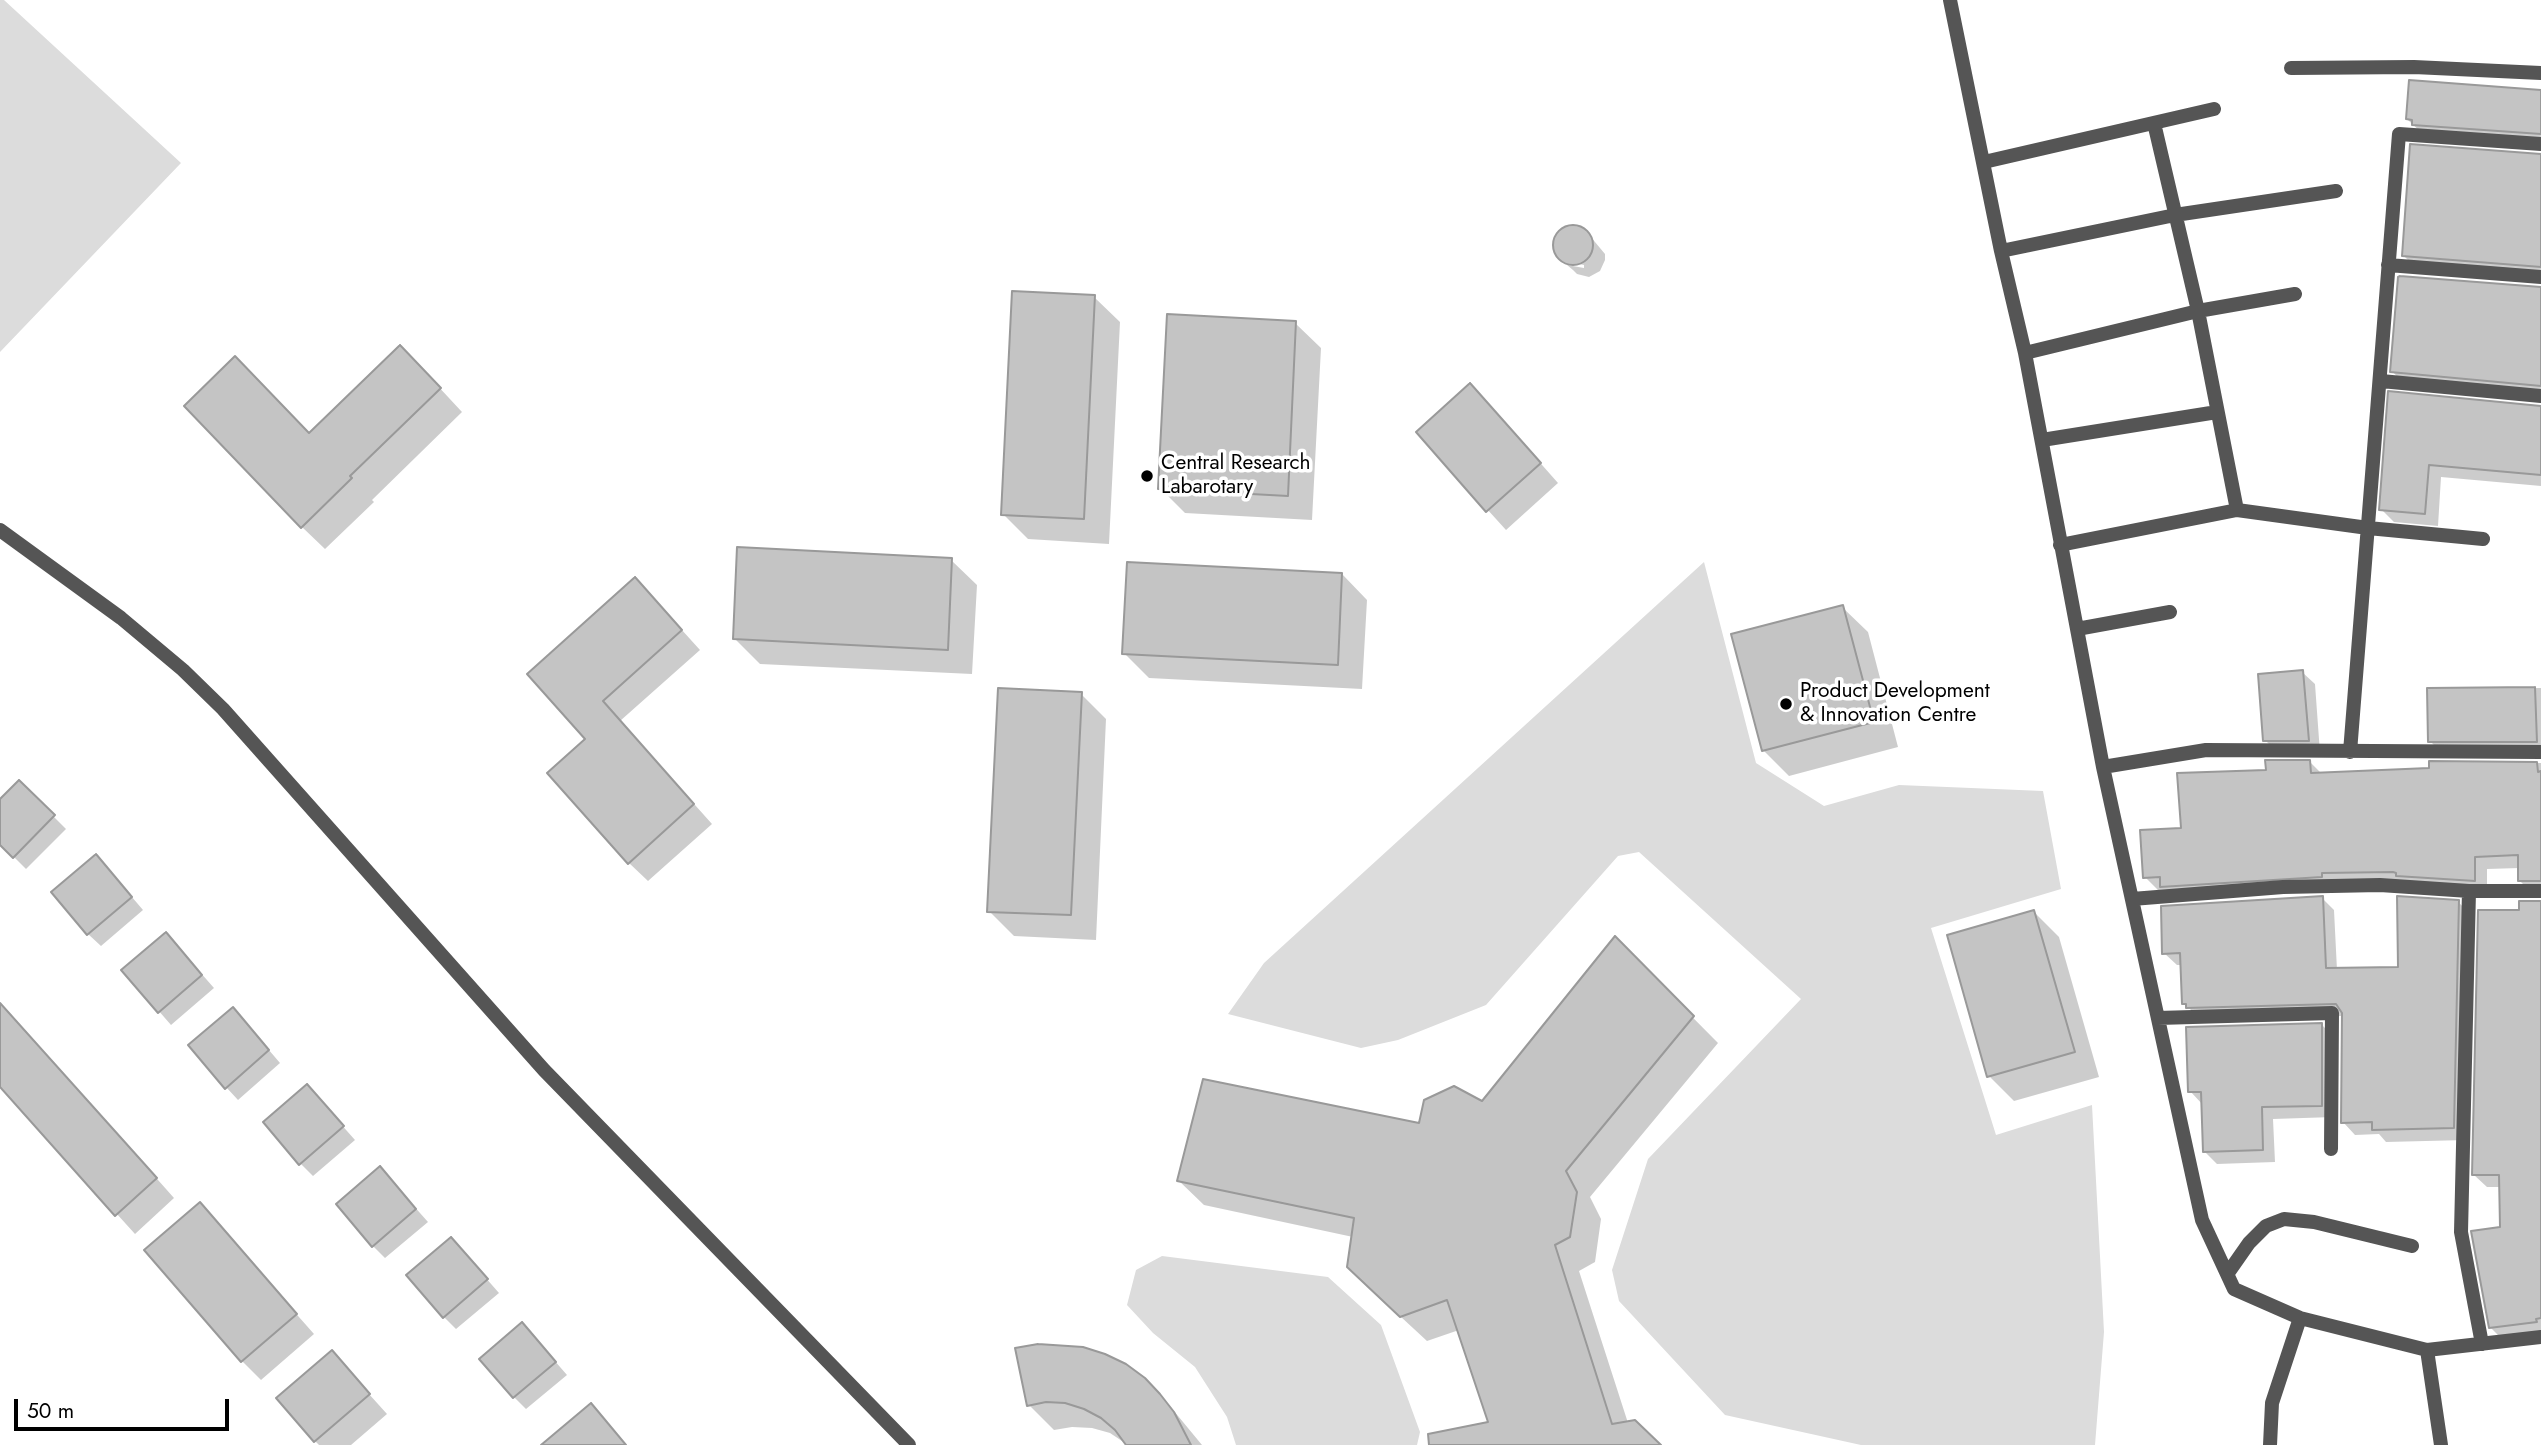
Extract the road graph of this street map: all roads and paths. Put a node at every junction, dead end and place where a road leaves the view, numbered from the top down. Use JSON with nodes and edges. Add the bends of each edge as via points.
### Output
{"nodes":[{"id":1,"x":1950,"y":0,"type":"edge"},
{"id":2,"x":2291,"y":68,"type":"dead end"},
{"id":3,"x":2541,"y":73,"type":"edge"},
{"id":4,"x":2214,"y":109,"type":"dead end"},
{"id":5,"x":2154,"y":123,"type":"junction"},
{"id":6,"x":2541,"y":144,"type":"edge"},
{"id":7,"x":1983,"y":162,"type":"junction"},
{"id":8,"x":2336,"y":191,"type":"dead end"},
{"id":9,"x":2175,"y":215,"type":"junction"},
{"id":10,"x":2001,"y":251,"type":"junction"},
{"id":11,"x":2388,"y":265,"type":"junction"},
{"id":12,"x":2541,"y":277,"type":"edge"},
{"id":13,"x":2295,"y":294,"type":"dead end"},
{"id":14,"x":2198,"y":311,"type":"junction"},
{"id":15,"x":2025,"y":353,"type":"junction"},
{"id":16,"x":2381,"y":381,"type":"junction"},
{"id":17,"x":2541,"y":396,"type":"edge"},
{"id":18,"x":2217,"y":412,"type":"junction"},
{"id":19,"x":2042,"y":440,"type":"junction"},
{"id":20,"x":2236,"y":510,"type":"junction"},
{"id":21,"x":2368,"y":528,"type":"junction"},
{"id":22,"x":0,"y":530,"type":"edge"},
{"id":23,"x":2483,"y":539,"type":"dead end"},
{"id":24,"x":2060,"y":545,"type":"junction"},
{"id":25,"x":2170,"y":612,"type":"dead end"},
{"id":26,"x":2077,"y":629,"type":"junction"},
{"id":27,"x":2350,"y":752,"type":"junction"},
{"id":28,"x":2541,"y":752,"type":"edge"},
{"id":29,"x":2103,"y":766,"type":"junction"},
{"id":30,"x":2469,"y":891,"type":"junction"},
{"id":31,"x":2541,"y":891,"type":"edge"},
{"id":32,"x":2132,"y":899,"type":"junction"},
{"id":33,"x":2158,"y":1018,"type":"junction"},
{"id":34,"x":2332,"y":1149,"type":"dead end"},
{"id":35,"x":2412,"y":1246,"type":"dead end"},
{"id":36,"x":2228,"y":1273,"type":"junction"},
{"id":37,"x":2300,"y":1318,"type":"junction"},
{"id":38,"x":2541,"y":1337,"type":"edge"},
{"id":39,"x":2482,"y":1344,"type":"junction"},
{"id":40,"x":2427,"y":1350,"type":"junction"},
{"id":41,"x":909,"y":1445,"type":"edge"},
{"id":42,"x":2270,"y":1445,"type":"edge"},
{"id":43,"x":2441,"y":1445,"type":"edge"}],
"edges":[{"from":1,"to":7,"type":"street"},
{"from":2,"to":3,"type":"street"},
{"from":4,"to":5,"type":"street"},
{"from":5,"to":7,"type":"street"},
{"from":5,"to":9,"type":"street"},
{"from":6,"to":11,"type":"street","via":[[2399,134]]},
{"from":7,"to":10,"type":"street"},
{"from":8,"to":9,"type":"street"},
{"from":9,"to":10,"type":"street"},
{"from":9,"to":14,"type":"street"},
{"from":10,"to":15,"type":"street"},
{"from":11,"to":12,"type":"street"},
{"from":11,"to":16,"type":"street"},
{"from":13,"to":14,"type":"street"},
{"from":14,"to":15,"type":"street"},
{"from":14,"to":18,"type":"street"},
{"from":15,"to":19,"type":"street"},
{"from":16,"to":17,"type":"street"},
{"from":16,"to":21,"type":"street"},
{"from":18,"to":19,"type":"street"},
{"from":18,"to":20,"type":"street"},
{"from":19,"to":24,"type":"street"},
{"from":20,"to":21,"type":"street"},
{"from":20,"to":24,"type":"street"},
{"from":21,"to":23,"type":"street"},
{"from":21,"to":27,"type":"street"},
{"from":22,"to":41,"type":"street","via":[[121,618],[223,709],[544,1070]]},
{"from":24,"to":26,"type":"street"},
{"from":25,"to":26,"type":"street"},
{"from":26,"to":29,"type":"street"},
{"from":27,"to":28,"type":"street"},
{"from":27,"to":29,"type":"street","via":[[2207,750]]},
{"from":29,"to":32,"type":"street"},
{"from":30,"to":31,"type":"street"},
{"from":30,"to":32,"type":"street","via":[[2380,885],[2283,887]]},
{"from":30,"to":39,"type":"street","via":[[2461,1233]]},
{"from":32,"to":33,"type":"street"},
{"from":33,"to":34,"type":"street","via":[[2332,1013]]},
{"from":33,"to":36,"type":"street","via":[[2202,1220]]},
{"from":35,"to":36,"type":"street","via":[[2284,1219],[2266,1226]]},
{"from":36,"to":37,"type":"street","via":[[2234,1289]]},
{"from":37,"to":40,"type":"street"},
{"from":37,"to":42,"type":"street","via":[[2272,1403]]},
{"from":38,"to":39,"type":"street"},
{"from":39,"to":40,"type":"street"},
{"from":40,"to":43,"type":"street"}]}
